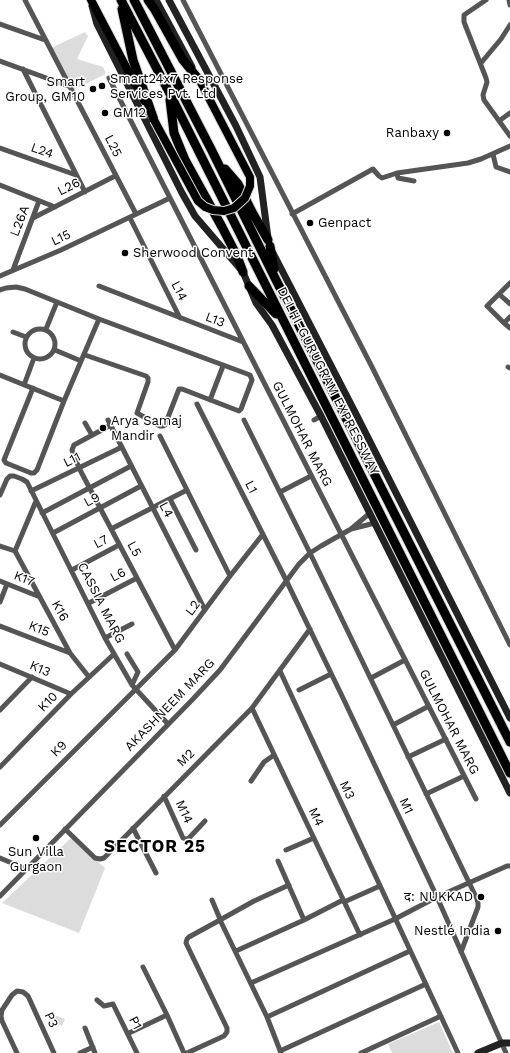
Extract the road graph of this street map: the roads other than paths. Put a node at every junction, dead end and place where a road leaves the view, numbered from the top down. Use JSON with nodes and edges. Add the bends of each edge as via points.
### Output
{"nodes":[{"id":1,"x":25,"y":0,"type":"edge"},
{"id":2,"x":91,"y":0,"type":"edge"},
{"id":3,"x":120,"y":0,"type":"edge"},
{"id":4,"x":134,"y":0,"type":"edge"},
{"id":5,"x":148,"y":0,"type":"edge"},
{"id":6,"x":156,"y":0,"type":"edge"},
{"id":7,"x":169,"y":0,"type":"edge"},
{"id":8,"x":183,"y":0,"type":"edge"},
{"id":9,"x":486,"y":0,"type":"edge"},
{"id":10,"x":509,"y":0,"type":"edge"},
{"id":11,"x":510,"y":5,"type":"edge"},
{"id":12,"x":0,"y":24,"type":"edge"},
{"id":13,"x":510,"y":25,"type":"edge"},
{"id":14,"x":45,"y":40,"type":"junction"},
{"id":15,"x":0,"y":61,"type":"edge"},
{"id":16,"x":481,"y":63,"type":"junction"},
{"id":17,"x":23,"y":69,"type":"junction"},
{"id":18,"x":108,"y":78,"type":"dead end"},
{"id":19,"x":200,"y":81,"type":"junction"},
{"id":20,"x":71,"y":87,"type":"junction"},
{"id":21,"x":169,"y":92,"type":"junction"},
{"id":22,"x":510,"y":113,"type":"edge"},
{"id":23,"x":154,"y":120,"type":"junction"},
{"id":24,"x":499,"y":121,"type":"junction"},
{"id":25,"x":510,"y":136,"type":"edge"},
{"id":26,"x":510,"y":146,"type":"edge"},
{"id":27,"x":0,"y":148,"type":"edge"},
{"id":28,"x":493,"y":154,"type":"junction"},
{"id":29,"x":215,"y":157,"type":"junction"},
{"id":30,"x":510,"y":172,"type":"edge"},
{"id":31,"x":397,"y":173,"type":"junction"},
{"id":32,"x":76,"y":175,"type":"junction"},
{"id":33,"x":116,"y":176,"type":"junction"},
{"id":34,"x":414,"y":182,"type":"dead end"},
{"id":35,"x":1,"y":186,"type":"edge"},
{"id":36,"x":0,"y":192,"type":"edge"},
{"id":37,"x":85,"y":192,"type":"junction"},
{"id":38,"x":170,"y":198,"type":"junction"},
{"id":39,"x":40,"y":201,"type":"junction"},
{"id":40,"x":55,"y":207,"type":"junction"},
{"id":41,"x":136,"y":214,"type":"junction"},
{"id":42,"x":292,"y":214,"type":"junction"},
{"id":43,"x":32,"y":218,"type":"junction"},
{"id":44,"x":130,"y":218,"type":"junction"},
{"id":45,"x":269,"y":243,"type":"junction"},
{"id":46,"x":13,"y":270,"type":"junction"},
{"id":47,"x":243,"y":272,"type":"junction"},
{"id":48,"x":0,"y":276,"type":"edge"},
{"id":49,"x":276,"y":280,"type":"junction"},
{"id":50,"x":510,"y":283,"type":"edge"},
{"id":51,"x":99,"y":286,"type":"dead end"},
{"id":52,"x":249,"y":286,"type":"junction"},
{"id":53,"x":0,"y":290,"type":"edge"},
{"id":54,"x":499,"y":294,"type":"junction"},
{"id":55,"x":57,"y":302,"type":"junction"},
{"id":56,"x":510,"y":304,"type":"edge"},
{"id":57,"x":510,"y":317,"type":"edge"},
{"id":58,"x":180,"y":318,"type":"junction"},
{"id":59,"x":99,"y":319,"type":"junction"},
{"id":60,"x":283,"y":320,"type":"junction"},
{"id":61,"x":504,"y":323,"type":"junction"},
{"id":62,"x":510,"y":328,"type":"edge"},
{"id":63,"x":46,"y":329,"type":"junction"},
{"id":64,"x":13,"y":332,"type":"dead end"},
{"id":65,"x":26,"y":337,"type":"junction"},
{"id":66,"x":243,"y":342,"type":"junction"},
{"id":67,"x":55,"y":350,"type":"junction"},
{"id":68,"x":85,"y":354,"type":"junction"},
{"id":69,"x":34,"y":358,"type":"junction"},
{"id":70,"x":81,"y":361,"type":"junction"},
{"id":71,"x":223,"y":366,"type":"junction"},
{"id":72,"x":0,"y":375,"type":"edge"},
{"id":73,"x":24,"y":385,"type":"junction"},
{"id":74,"x":33,"y":388,"type":"junction"},
{"id":75,"x":210,"y":400,"type":"junction"},
{"id":76,"x":64,"y":401,"type":"junction"},
{"id":77,"x":197,"y":404,"type":"dead end"},
{"id":78,"x":321,"y":416,"type":"junction"},
{"id":79,"x":244,"y":420,"type":"dead end"},
{"id":80,"x":314,"y":420,"type":"dead end"},
{"id":81,"x":85,"y":423,"type":"dead end"},
{"id":82,"x":92,"y":435,"type":"junction"},
{"id":83,"x":160,"y":436,"type":"dead end"},
{"id":84,"x":122,"y":447,"type":"junction"},
{"id":85,"x":131,"y":466,"type":"junction"},
{"id":86,"x":80,"y":468,"type":"junction"},
{"id":87,"x":311,"y":476,"type":"junction"},
{"id":88,"x":141,"y":486,"type":"junction"},
{"id":89,"x":90,"y":488,"type":"junction"},
{"id":90,"x":187,"y":490,"type":"junction"},
{"id":91,"x":31,"y":491,"type":"junction"},
{"id":92,"x":280,"y":492,"type":"junction"},
{"id":93,"x":0,"y":495,"type":"edge"},
{"id":94,"x":170,"y":499,"type":"junction"},
{"id":95,"x":36,"y":501,"type":"junction"},
{"id":96,"x":100,"y":508,"type":"junction"},
{"id":97,"x":153,"y":508,"type":"junction"},
{"id":98,"x":42,"y":513,"type":"junction"},
{"id":99,"x":370,"y":513,"type":"junction"},
{"id":100,"x":375,"y":523,"type":"junction"},
{"id":101,"x":111,"y":529,"type":"junction"},
{"id":102,"x":350,"y":529,"type":"junction"},
{"id":103,"x":53,"y":533,"type":"junction"},
{"id":104,"x":263,"y":534,"type":"junction"},
{"id":105,"x":341,"y":535,"type":"junction"},
{"id":106,"x":120,"y":544,"type":"junction"},
{"id":107,"x":0,"y":546,"type":"edge"},
{"id":108,"x":196,"y":550,"type":"dead end"},
{"id":109,"x":15,"y":551,"type":"junction"},
{"id":110,"x":310,"y":553,"type":"junction"},
{"id":111,"x":72,"y":570,"type":"junction"},
{"id":112,"x":230,"y":576,"type":"junction"},
{"id":113,"x":137,"y":578,"type":"junction"},
{"id":114,"x":286,"y":580,"type":"junction"},
{"id":115,"x":0,"y":581,"type":"edge"},
{"id":116,"x":7,"y":584,"type":"junction"},
{"id":117,"x":40,"y":597,"type":"junction"},
{"id":118,"x":0,"y":602,"type":"edge"},
{"id":119,"x":89,"y":603,"type":"junction"},
{"id":120,"x":205,"y":610,"type":"junction"},
{"id":121,"x":132,"y":624,"type":"dead end"},
{"id":122,"x":0,"y":626,"type":"edge"},
{"id":123,"x":310,"y":629,"type":"junction"},
{"id":124,"x":106,"y":638,"type":"junction"},
{"id":125,"x":510,"y":645,"type":"edge"},
{"id":126,"x":175,"y":650,"type":"junction"},
{"id":127,"x":70,"y":653,"type":"junction"},
{"id":128,"x":114,"y":654,"type":"junction"},
{"id":129,"x":127,"y":654,"type":"dead end"},
{"id":130,"x":405,"y":660,"type":"junction"},
{"id":131,"x":0,"y":664,"type":"edge"},
{"id":132,"x":280,"y":671,"type":"junction"},
{"id":133,"x":332,"y":674,"type":"junction"},
{"id":134,"x":32,"y":677,"type":"junction"},
{"id":135,"x":89,"y":678,"type":"junction"},
{"id":136,"x":371,"y":678,"type":"junction"},
{"id":137,"x":132,"y":685,"type":"junction"},
{"id":138,"x":135,"y":690,"type":"junction"},
{"id":139,"x":299,"y":690,"type":"dead end"},
{"id":140,"x":71,"y":694,"type":"junction"},
{"id":141,"x":2,"y":704,"type":"edge"},
{"id":142,"x":428,"y":706,"type":"junction"},
{"id":143,"x":252,"y":708,"type":"junction"},
{"id":144,"x":0,"y":710,"type":"edge"},
{"id":145,"x":510,"y":718,"type":"edge"},
{"id":146,"x":168,"y":724,"type":"junction"},
{"id":147,"x":393,"y":725,"type":"junction"},
{"id":148,"x":446,"y":739,"type":"junction"},
{"id":149,"x":510,"y":742,"type":"edge"},
{"id":150,"x":274,"y":755,"type":"junction"},
{"id":151,"x":408,"y":757,"type":"junction"},
{"id":152,"x":0,"y":767,"type":"edge"},
{"id":153,"x":510,"y":773,"type":"edge"},
{"id":154,"x":464,"y":776,"type":"junction"},
{"id":155,"x":251,"y":781,"type":"dead end"},
{"id":156,"x":510,"y":792,"type":"edge"},
{"id":157,"x":426,"y":794,"type":"junction"},
{"id":158,"x":164,"y":796,"type":"junction"},
{"id":159,"x":476,"y":799,"type":"dead end"},
{"id":160,"x":205,"y":822,"type":"dead end"},
{"id":161,"x":0,"y":825,"type":"edge"},
{"id":162,"x":133,"y":828,"type":"junction"},
{"id":163,"x":65,"y":829,"type":"junction"},
{"id":164,"x":314,"y":838,"type":"junction"},
{"id":165,"x":286,"y":850,"type":"dead end"},
{"id":166,"x":0,"y":858,"type":"edge"},
{"id":167,"x":278,"y":861,"type":"dead end"},
{"id":168,"x":510,"y":866,"type":"edge"},
{"id":169,"x":26,"y":869,"type":"junction"},
{"id":170,"x":156,"y":873,"type":"dead end"},
{"id":171,"x":469,"y":884,"type":"junction"},
{"id":172,"x":289,"y":885,"type":"junction"},
{"id":173,"x":380,"y":886,"type":"junction"},
{"id":174,"x":0,"y":896,"type":"edge"},
{"id":175,"x":438,"y":897,"type":"junction"},
{"id":176,"x":212,"y":900,"type":"dead end"},
{"id":177,"x":344,"y":901,"type":"junction"},
{"id":178,"x":220,"y":919,"type":"junction"},
{"id":179,"x":395,"y":919,"type":"junction"},
{"id":180,"x":304,"y":920,"type":"junction"},
{"id":181,"x":360,"y":935,"type":"junction"},
{"id":182,"x":236,"y":951,"type":"junction"},
{"id":183,"x":410,"y":951,"type":"junction"},
{"id":184,"x":461,"y":952,"type":"junction"},
{"id":185,"x":143,"y":967,"type":"dead end"},
{"id":186,"x":251,"y":983,"type":"junction"},
{"id":187,"x":426,"y":984,"type":"junction"},
{"id":188,"x":96,"y":1000,"type":"dead end"},
{"id":189,"x":167,"y":1015,"type":"junction"},
{"id":190,"x":441,"y":1016,"type":"junction"},
{"id":191,"x":267,"y":1017,"type":"junction"},
{"id":192,"x":85,"y":1028,"type":"dead end"},
{"id":193,"x":128,"y":1033,"type":"junction"},
{"id":194,"x":507,"y":1041,"type":"edge"},
{"id":195,"x":93,"y":1048,"type":"junction"},
{"id":196,"x":281,"y":1052,"type":"edge"},
{"id":197,"x":17,"y":1053,"type":"edge"},
{"id":198,"x":54,"y":1053,"type":"edge"},
{"id":199,"x":80,"y":1053,"type":"edge"},
{"id":200,"x":95,"y":1053,"type":"edge"},
{"id":201,"x":138,"y":1053,"type":"edge"},
{"id":202,"x":186,"y":1053,"type":"edge"},
{"id":203,"x":361,"y":1053,"type":"edge"},
{"id":204,"x":458,"y":1053,"type":"edge"},
{"id":205,"x":478,"y":1053,"type":"edge"},
{"id":206,"x":506,"y":1053,"type":"edge"}],
"edges":[{"from":1,"to":14,"type":"street","name":"L25"},
{"from":2,"to":23,"type":"main road"},
{"from":2,"to":47,"type":"main road","via":[[97,24],[182,193],[195,216]]},
{"from":3,"to":21,"type":"highway","name":"DELHI-GURUGRAM EXPRESSWAY"},
{"from":3,"to":23,"type":"highway","via":[[126,32]]},
{"from":4,"to":29,"type":"highway","name":"DELHI-GURUGRAM EXPRESSWAY"},
{"from":5,"to":19,"type":"highway","via":[[183,60]]},
{"from":6,"to":19,"type":"main road"},
{"from":7,"to":45,"type":"main road","via":[[260,177]]},
{"from":8,"to":42,"type":"street"},
{"from":9,"to":16,"type":"street","via":[[466,13],[463,18]]},
{"from":10,"to":11,"type":"street"},
{"from":12,"to":14,"type":"street"},
{"from":13,"to":16,"type":"street"},
{"from":14,"to":20,"type":"street","name":"L25"},
{"from":15,"to":17,"type":"street"},
{"from":16,"to":24,"type":"street","via":[[487,82],[484,100]]},
{"from":17,"to":20,"type":"street"},
{"from":17,"to":32,"type":"street"},
{"from":18,"to":38,"type":"street","name":"GULMOHAR MARG"},
{"from":19,"to":23,"type":"main road","bridge":true,"via":[[250,177],[246,198],[235,208],[214,210],[198,201]]},
{"from":20,"to":33,"type":"street","name":"L25"},
{"from":21,"to":47,"type":"highway","via":[[174,132],[185,160],[237,256]]},
{"from":21,"to":60,"type":"highway","name":"DELHI-GURUGRAM EXPRESSWAY"},
{"from":22,"to":24,"type":"street"},
{"from":24,"to":25,"type":"street"},
{"from":26,"to":28,"type":"street"},
{"from":27,"to":32,"type":"street","name":"L24"},
{"from":28,"to":30,"type":"street","via":[[496,167]]},
{"from":28,"to":31,"type":"street","via":[[468,163]]},
{"from":29,"to":45,"type":"highway","via":[[238,184]]},
{"from":29,"to":49,"type":"highway","name":"DELHI-GURUGRAM EXPRESSWAY"},
{"from":31,"to":34,"type":"street","via":[[398,178]]},
{"from":31,"to":42,"type":"street","via":[[382,178],[373,169]]},
{"from":32,"to":37,"type":"street"},
{"from":33,"to":37,"type":"street","name":"L26"},
{"from":33,"to":41,"type":"street","name":"L25"},
{"from":35,"to":36,"type":"street"},
{"from":35,"to":39,"type":"street"},
{"from":37,"to":40,"type":"street","name":"L26"},
{"from":38,"to":41,"type":"street","name":"L15"},
{"from":38,"to":66,"type":"street","name":"GULMOHAR MARG"},
{"from":39,"to":40,"type":"street"},
{"from":39,"to":43,"type":"street","name":"L26A"},
{"from":40,"to":43,"type":"street","name":"L26"},
{"from":41,"to":44,"type":"street","name":"L15"},
{"from":42,"to":125,"type":"street","via":[[372,367]]},
{"from":43,"to":46,"type":"street","name":"L26A"},
{"from":44,"to":46,"type":"street","name":"L15"},
{"from":44,"to":58,"type":"street","name":"L14"},
{"from":45,"to":49,"type":"highway"},
{"from":45,"to":145,"type":"main road","via":[[350,394]]},
{"from":46,"to":48,"type":"street","name":"L15"},
{"from":47,"to":52,"type":"main road"},
{"from":49,"to":149,"type":"highway","name":"DELHI-GURUGRAM EXPRESSWAY"},
{"from":50,"to":54,"type":"street"},
{"from":51,"to":58,"type":"street","name":"L14"},
{"from":52,"to":60,"type":"highway"},
{"from":52,"to":78,"type":"main road","via":[[256,303],[272,325]]},
{"from":53,"to":55,"type":"street","via":[[16,287],[26,289]]},
{"from":54,"to":56,"type":"street"},
{"from":54,"to":61,"type":"street","via":[[487,307]]},
{"from":55,"to":59,"type":"street"},
{"from":55,"to":63,"type":"street"},
{"from":57,"to":61,"type":"street"},
{"from":58,"to":66,"type":"street","name":"L13"},
{"from":59,"to":68,"type":"street"},
{"from":59,"to":71,"type":"street"},
{"from":60,"to":153,"type":"highway","name":"DELHI-GURUGRAM EXPRESSWAY"},
{"from":61,"to":62,"type":"street"},
{"from":63,"to":65,"type":"street","via":[[34,329]]},
{"from":63,"to":67,"type":"street","via":[[55,337]]},
{"from":64,"to":65,"type":"street"},
{"from":65,"to":69,"type":"street","via":[[26,349]]},
{"from":66,"to":87,"type":"street","name":"GULMOHAR MARG"},
{"from":67,"to":69,"type":"street","via":[[46,358]]},
{"from":67,"to":70,"type":"street"},
{"from":68,"to":70,"type":"street"},
{"from":68,"to":75,"type":"street","via":[[146,376],[148,382],[138,412],[160,426],[165,424],[179,389]]},
{"from":69,"to":73,"type":"street"},
{"from":70,"to":76,"type":"street"},
{"from":71,"to":75,"type":"street"},
{"from":71,"to":75,"type":"street","via":[[252,377],[241,409],[236,411]]},
{"from":72,"to":73,"type":"street"},
{"from":73,"to":74,"type":"street"},
{"from":74,"to":76,"type":"street"},
{"from":74,"to":76,"type":"street","via":[[4,460],[6,463],[31,473],[37,470]]},
{"from":77,"to":104,"type":"street","name":"L1"},
{"from":78,"to":80,"type":"street"},
{"from":78,"to":99,"type":"main road"},
{"from":79,"to":92,"type":"street"},
{"from":81,"to":82,"type":"street"},
{"from":82,"to":84,"type":"street","name":"L4","via":[[109,422]]},
{"from":82,"to":86,"type":"street","name":"L5","via":[[74,445],[72,450]]},
{"from":83,"to":90,"type":"street"},
{"from":84,"to":85,"type":"street","name":"L4"},
{"from":84,"to":86,"type":"street","name":"L11"},
{"from":85,"to":88,"type":"street","name":"L4"},
{"from":85,"to":89,"type":"street"},
{"from":86,"to":89,"type":"street","name":"L5"},
{"from":86,"to":91,"type":"street","name":"L11"},
{"from":87,"to":92,"type":"street"},
{"from":87,"to":105,"type":"street","name":"GULMOHAR MARG"},
{"from":88,"to":96,"type":"street","name":"L9"},
{"from":88,"to":97,"type":"street","name":"L4"},
{"from":89,"to":96,"type":"street","name":"L5"},
{"from":89,"to":98,"type":"street"},
{"from":90,"to":94,"type":"street"},
{"from":90,"to":112,"type":"street"},
{"from":91,"to":93,"type":"street","name":"CASSIA MARG","via":[[27,482],[10,476]]},
{"from":91,"to":95,"type":"street","name":"CASSIA MARG"},
{"from":92,"to":110,"type":"street"},
{"from":94,"to":97,"type":"street"},
{"from":94,"to":108,"type":"street"},
{"from":95,"to":98,"type":"street","name":"CASSIA MARG"},
{"from":95,"to":109,"type":"street"},
{"from":96,"to":101,"type":"street","name":"L5"},
{"from":96,"to":103,"type":"street","name":"L9"},
{"from":97,"to":101,"type":"street"},
{"from":97,"to":120,"type":"street","name":"L4"},
{"from":98,"to":103,"type":"street","name":"CASSIA MARG"},
{"from":99,"to":100,"type":"main road"},
{"from":99,"to":102,"type":"street","name":"AKASHNEEM MARG"},
{"from":100,"to":102,"type":"street","name":"AKASHNEEM MARG"},
{"from":100,"to":156,"type":"main road"},
{"from":101,"to":106,"type":"street","name":"L5"},
{"from":102,"to":105,"type":"street","name":"AKASHNEEM MARG"},
{"from":103,"to":111,"type":"street","name":"CASSIA MARG"},
{"from":104,"to":112,"type":"street","name":"L2"},
{"from":104,"to":114,"type":"street","name":"L1"},
{"from":105,"to":110,"type":"street","name":"AKASHNEEM MARG"},
{"from":105,"to":130,"type":"street","name":"GULMOHAR MARG"},
{"from":106,"to":111,"type":"street","name":"L7"},
{"from":106,"to":113,"type":"street","name":"L5"},
{"from":107,"to":109,"type":"street"},
{"from":109,"to":117,"type":"street","name":"K16"},
{"from":110,"to":114,"type":"street","name":"AKASHNEEM MARG"},
{"from":110,"to":136,"type":"street"},
{"from":111,"to":119,"type":"street","name":"CASSIA MARG"},
{"from":112,"to":120,"type":"street","name":"L2"},
{"from":113,"to":119,"type":"street","name":"L6"},
{"from":113,"to":126,"type":"street","name":"L5"},
{"from":114,"to":123,"type":"street","name":"M1"},
{"from":114,"to":146,"type":"street","name":"AKASHNEEM MARG","via":[[220,670]]},
{"from":115,"to":116,"type":"street","name":"K17"},
{"from":116,"to":117,"type":"street","name":"K17"},
{"from":116,"to":118,"type":"street"},
{"from":117,"to":127,"type":"street","name":"K16"},
{"from":119,"to":124,"type":"street","name":"CASSIA MARG"},
{"from":120,"to":126,"type":"street","name":"L2"},
{"from":121,"to":124,"type":"street"},
{"from":122,"to":127,"type":"street","name":"K15"},
{"from":123,"to":132,"type":"street","name":"M2"},
{"from":123,"to":133,"type":"street","name":"M1"},
{"from":124,"to":128,"type":"street","name":"CASSIA MARG"},
{"from":126,"to":138,"type":"street","name":"L2"},
{"from":127,"to":135,"type":"street","name":"K16"},
{"from":128,"to":135,"type":"street","name":"K10"},
{"from":128,"to":137,"type":"street","name":"CASSIA MARG"},
{"from":129,"to":137,"type":"street","via":[[138,672]]},
{"from":130,"to":136,"type":"street"},
{"from":130,"to":142,"type":"street","name":"GULMOHAR MARG"},
{"from":131,"to":134,"type":"street","name":"K13"},
{"from":132,"to":143,"type":"street","name":"M2"},
{"from":132,"to":173,"type":"street","name":"M3"},
{"from":133,"to":139,"type":"street"},
{"from":133,"to":175,"type":"street","name":"M1"},
{"from":134,"to":140,"type":"street","name":"K13"},
{"from":134,"to":141,"type":"street"},
{"from":135,"to":140,"type":"street","name":"K10"},
{"from":136,"to":147,"type":"street"},
{"from":137,"to":138,"type":"street","name":"CASSIA MARG"},
{"from":138,"to":146,"type":"street","name":"CASSIA MARG"},
{"from":138,"to":161,"type":"street","name":"K9"},
{"from":140,"to":152,"type":"street","name":"K10"},
{"from":141,"to":144,"type":"street"},
{"from":142,"to":147,"type":"street"},
{"from":142,"to":148,"type":"street","name":"GULMOHAR MARG"},
{"from":143,"to":150,"type":"street","name":"M4"},
{"from":143,"to":158,"type":"street","name":"M2"},
{"from":146,"to":163,"type":"street","name":"AKASHNEEM MARG"},
{"from":147,"to":151,"type":"street"},
{"from":148,"to":151,"type":"street"},
{"from":148,"to":154,"type":"street","name":"GULMOHAR MARG"},
{"from":150,"to":155,"type":"street","via":[[264,762]]},
{"from":150,"to":164,"type":"street","name":"M4"},
{"from":151,"to":157,"type":"street"},
{"from":154,"to":157,"type":"street"},
{"from":154,"to":159,"type":"street","name":"GULMOHAR MARG"},
{"from":157,"to":171,"type":"street"},
{"from":158,"to":160,"type":"street","name":"M14","via":[[183,838],[189,838]]},
{"from":158,"to":162,"type":"street","name":"M2"},
{"from":162,"to":163,"type":"street","name":"M2","via":[[104,858],[100,859],[95,858]]},
{"from":162,"to":170,"type":"street"},
{"from":163,"to":169,"type":"street","name":"AKASHNEEM MARG"},
{"from":164,"to":165,"type":"street"},
{"from":164,"to":177,"type":"street","name":"M4"},
{"from":166,"to":169,"type":"street"},
{"from":167,"to":172,"type":"street"},
{"from":168,"to":171,"type":"street"},
{"from":169,"to":174,"type":"street","name":"AKASHNEEM MARG"},
{"from":171,"to":175,"type":"street"},
{"from":171,"to":184,"type":"street","via":[[478,907]]},
{"from":172,"to":178,"type":"street"},
{"from":172,"to":180,"type":"street"},
{"from":173,"to":177,"type":"street"},
{"from":173,"to":179,"type":"street","name":"M3"},
{"from":175,"to":179,"type":"street"},
{"from":175,"to":184,"type":"street","name":"M1"},
{"from":176,"to":178,"type":"street"},
{"from":177,"to":180,"type":"street"},
{"from":177,"to":181,"type":"street","name":"M4"},
{"from":178,"to":182,"type":"street"},
{"from":178,"to":202,"type":"street","via":[[189,937],[186,943],[227,1032],[224,1036]]},
{"from":179,"to":181,"type":"street"},
{"from":179,"to":183,"type":"street","name":"M3"},
{"from":180,"to":182,"type":"street"},
{"from":181,"to":186,"type":"street"},
{"from":182,"to":186,"type":"street"},
{"from":183,"to":187,"type":"street","name":"M3"},
{"from":183,"to":191,"type":"street"},
{"from":184,"to":194,"type":"street","name":"M1"},
{"from":185,"to":189,"type":"street"},
{"from":186,"to":191,"type":"street"},
{"from":187,"to":190,"type":"street","name":"M3"},
{"from":187,"to":196,"type":"street"},
{"from":188,"to":193,"type":"street","name":"P1","via":[[104,1006],[113,1004]]},
{"from":189,"to":193,"type":"street"},
{"from":189,"to":202,"type":"street"},
{"from":190,"to":203,"type":"street"},
{"from":190,"to":204,"type":"street","name":"M3"},
{"from":191,"to":196,"type":"street"},
{"from":192,"to":195,"type":"street"},
{"from":193,"to":201,"type":"street","name":"P1"},
{"from":194,"to":205,"type":"main road"},
{"from":194,"to":206,"type":"street","name":"M1"},
{"from":195,"to":199,"type":"street"},
{"from":195,"to":200,"type":"street"},
{"from":197,"to":198,"type":"street","name":"P3","via":[[1,1016],[2,1010],[17,991],[28,996]]}]}
